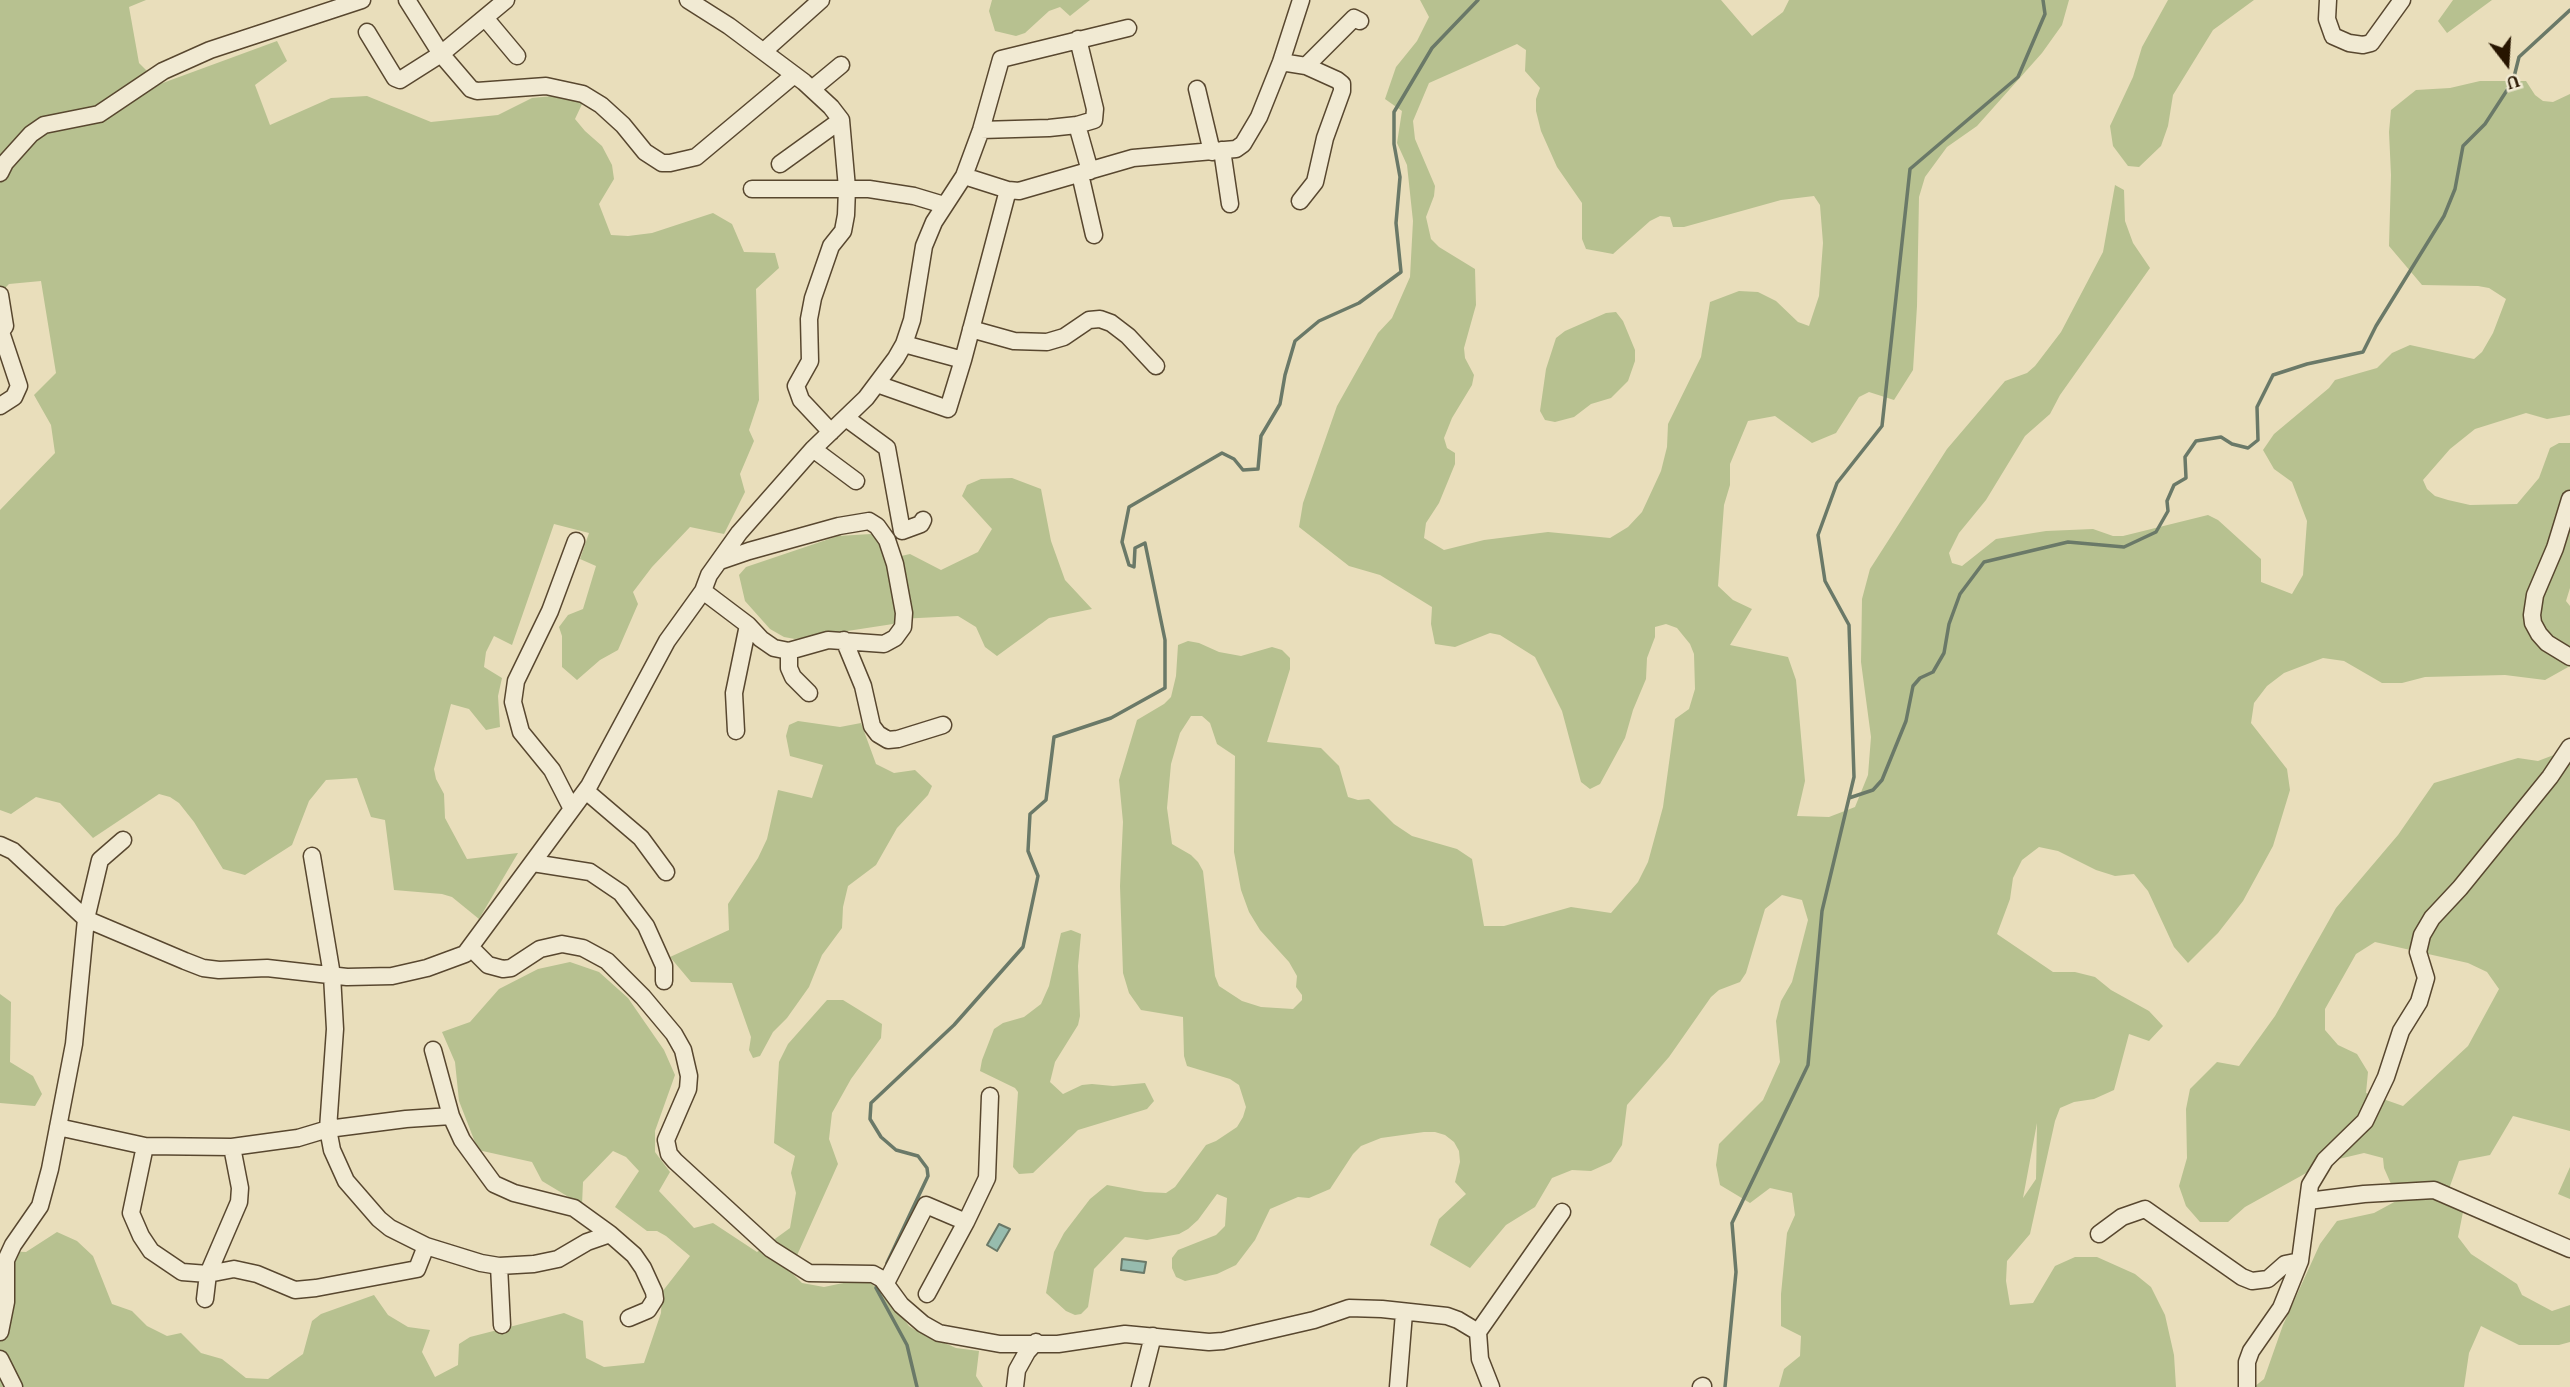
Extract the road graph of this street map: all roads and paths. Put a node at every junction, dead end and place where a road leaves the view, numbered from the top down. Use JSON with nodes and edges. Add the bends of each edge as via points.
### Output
{"nodes":[{"id":1,"x":362,"y":0,"type":"edge"},
{"id":2,"x":408,"y":0,"type":"edge"},
{"id":3,"x":506,"y":0,"type":"edge"},
{"id":4,"x":688,"y":0,"type":"edge"},
{"id":5,"x":821,"y":0,"type":"edge"},
{"id":6,"x":1301,"y":0,"type":"edge"},
{"id":7,"x":2328,"y":0,"type":"edge"},
{"id":8,"x":2402,"y":0,"type":"edge"},
{"id":9,"x":486,"y":19,"type":"junction"},
{"id":10,"x":1360,"y":21,"type":"dead end"},
{"id":11,"x":1128,"y":28,"type":"dead end"},
{"id":12,"x":367,"y":32,"type":"dead end"},
{"id":13,"x":1078,"y":39,"type":"junction"},
{"id":14,"x":764,"y":51,"type":"junction"},
{"id":15,"x":441,"y":54,"type":"junction"},
{"id":16,"x":517,"y":56,"type":"dead end"},
{"id":17,"x":1281,"y":62,"type":"junction"},
{"id":18,"x":841,"y":65,"type":"dead end"},
{"id":19,"x":1306,"y":66,"type":"junction"},
{"id":20,"x":794,"y":75,"type":"junction"},
{"id":21,"x":812,"y":89,"type":"junction"},
{"id":22,"x":1197,"y":89,"type":"dead end"},
{"id":23,"x":841,"y":120,"type":"junction"},
{"id":24,"x":1077,"y":125,"type":"junction"},
{"id":25,"x":981,"y":130,"type":"junction"},
{"id":26,"x":1217,"y":151,"type":"junction"},
{"id":27,"x":780,"y":164,"type":"dead end"},
{"id":28,"x":1085,"y":172,"type":"junction"},
{"id":29,"x":0,"y":173,"type":"edge"},
{"id":30,"x":964,"y":176,"type":"junction"},
{"id":31,"x":847,"y":188,"type":"junction"},
{"id":32,"x":752,"y":189,"type":"dead end"},
{"id":33,"x":1008,"y":190,"type":"junction"},
{"id":34,"x":1300,"y":201,"type":"dead end"},
{"id":35,"x":1230,"y":204,"type":"dead end"},
{"id":36,"x":944,"y":205,"type":"junction"},
{"id":37,"x":1094,"y":235,"type":"dead end"},
{"id":38,"x":0,"y":295,"type":"edge"},
{"id":39,"x":971,"y":329,"type":"junction"},
{"id":40,"x":1,"y":332,"type":"edge"},
{"id":41,"x":904,"y":344,"type":"junction"},
{"id":42,"x":963,"y":360,"type":"junction"},
{"id":43,"x":1156,"y":366,"type":"dead end"},
{"id":44,"x":877,"y":384,"type":"junction"},
{"id":45,"x":0,"y":406,"type":"edge"},
{"id":46,"x":846,"y":418,"type":"junction"},
{"id":47,"x":831,"y":432,"type":"junction"},
{"id":48,"x":813,"y":449,"type":"junction"},
{"id":49,"x":856,"y":481,"type":"dead end"},
{"id":50,"x":2570,"y":499,"type":"edge"},
{"id":51,"x":923,"y":520,"type":"dead end"},
{"id":52,"x":902,"y":531,"type":"junction"},
{"id":53,"x":885,"y":536,"type":"junction"},
{"id":54,"x":576,"y":541,"type":"dead end"},
{"id":55,"x":720,"y":561,"type":"junction"},
{"id":56,"x":703,"y":591,"type":"junction"},
{"id":57,"x":748,"y":625,"type":"junction"},
{"id":58,"x":844,"y":640,"type":"junction"},
{"id":59,"x":789,"y":651,"type":"junction"},
{"id":60,"x":2570,"y":657,"type":"edge"},
{"id":61,"x":809,"y":693,"type":"dead end"},
{"id":62,"x":943,"y":725,"type":"dead end"},
{"id":63,"x":736,"y":731,"type":"dead end"},
{"id":64,"x":2570,"y":747,"type":"edge"},
{"id":65,"x":586,"y":790,"type":"junction"},
{"id":66,"x":572,"y":809,"type":"junction"},
{"id":67,"x":123,"y":839,"type":"dead end"},
{"id":68,"x":0,"y":845,"type":"edge"},
{"id":69,"x":312,"y":856,"type":"dead end"},
{"id":70,"x":533,"y":863,"type":"junction"},
{"id":71,"x":666,"y":872,"type":"dead end"},
{"id":72,"x":86,"y":919,"type":"junction"},
{"id":73,"x":471,"y":948,"type":"junction"},
{"id":74,"x":332,"y":975,"type":"junction"},
{"id":75,"x":664,"y":981,"type":"dead end"},
{"id":76,"x":433,"y":1050,"type":"dead end"},
{"id":77,"x":990,"y":1096,"type":"dead end"},
{"id":78,"x":451,"y":1116,"type":"junction"},
{"id":79,"x":58,"y":1128,"type":"junction"},
{"id":80,"x":328,"y":1129,"type":"junction"},
{"id":81,"x":145,"y":1146,"type":"junction"},
{"id":82,"x":232,"y":1147,"type":"junction"},
{"id":83,"x":2308,"y":1201,"type":"junction"},
{"id":84,"x":1562,"y":1212,"type":"dead end"},
{"id":85,"x":967,"y":1222,"type":"junction"},
{"id":86,"x":610,"y":1234,"type":"junction"},
{"id":87,"x":2099,"y":1234,"type":"dead end"},
{"id":88,"x":426,"y":1246,"type":"junction"},
{"id":89,"x":2570,"y":1249,"type":"edge"},
{"id":90,"x":2300,"y":1261,"type":"junction"},
{"id":91,"x":499,"y":1266,"type":"junction"},
{"id":92,"x":208,"y":1274,"type":"junction"},
{"id":93,"x":880,"y":1279,"type":"junction"},
{"id":94,"x":927,"y":1294,"type":"dead end"},
{"id":95,"x":205,"y":1299,"type":"dead end"},
{"id":96,"x":1404,"y":1313,"type":"junction"},
{"id":97,"x":629,"y":1318,"type":"dead end"},
{"id":98,"x":502,"y":1325,"type":"dead end"},
{"id":99,"x":0,"y":1332,"type":"edge"},
{"id":100,"x":1478,"y":1332,"type":"junction"},
{"id":101,"x":1153,"y":1336,"type":"junction"},
{"id":102,"x":1036,"y":1342,"type":"junction"},
{"id":103,"x":0,"y":1360,"type":"edge"},
{"id":104,"x":14,"y":1387,"type":"edge"},
{"id":105,"x":1015,"y":1387,"type":"edge"},
{"id":106,"x":1140,"y":1387,"type":"edge"},
{"id":107,"x":1398,"y":1387,"type":"edge"},
{"id":108,"x":1491,"y":1387,"type":"edge"},
{"id":109,"x":2246,"y":1387,"type":"edge"}],
"edges":[{"from":1,"to":29,"type":"street","via":[[210,50],[163,71],[99,114],[44,125]]},
{"from":2,"to":15,"type":"street"},
{"from":3,"to":9,"type":"street"},
{"from":4,"to":14,"type":"street"},
{"from":5,"to":14,"type":"street"},
{"from":6,"to":17,"type":"street"},
{"from":7,"to":8,"type":"street","via":[[2327,19],[2333,36],[2363,45],[2371,43]]},
{"from":9,"to":15,"type":"street"},
{"from":9,"to":16,"type":"street"},
{"from":10,"to":19,"type":"street","via":[[1354,18]]},
{"from":11,"to":13,"type":"street"},
{"from":12,"to":15,"type":"street","via":[[400,80]]},
{"from":13,"to":24,"type":"street","via":[[1095,118]]},
{"from":13,"to":25,"type":"street","via":[[1001,59]]},
{"from":14,"to":20,"type":"street"},
{"from":15,"to":20,"type":"street","via":[[471,89],[546,86],[583,94],[611,114],[655,160],[670,163],[696,157]]},
{"from":17,"to":19,"type":"street"},
{"from":17,"to":26,"type":"street","via":[[1243,144]]},
{"from":18,"to":21,"type":"street"},
{"from":19,"to":34,"type":"street","via":[[1337,80],[1342,91],[1315,182]]},
{"from":20,"to":21,"type":"street"},
{"from":21,"to":23,"type":"street"},
{"from":22,"to":26,"type":"street"},
{"from":23,"to":27,"type":"street"},
{"from":23,"to":31,"type":"street"},
{"from":24,"to":25,"type":"street"},
{"from":24,"to":28,"type":"street"},
{"from":25,"to":30,"type":"street"},
{"from":26,"to":28,"type":"street","via":[[1133,158]]},
{"from":26,"to":35,"type":"street"},
{"from":28,"to":33,"type":"street"},
{"from":28,"to":37,"type":"street"},
{"from":30,"to":33,"type":"street"},
{"from":30,"to":36,"type":"street"},
{"from":31,"to":32,"type":"street"},
{"from":31,"to":36,"type":"street","via":[[888,191]]},
{"from":31,"to":47,"type":"street","via":[[843,230],[831,246],[813,298],[810,361],[796,386],[801,400]]},
{"from":33,"to":39,"type":"street"},
{"from":36,"to":41,"type":"street","via":[[924,246]]},
{"from":38,"to":40,"type":"street","via":[[5,318]]},
{"from":39,"to":42,"type":"street"},
{"from":39,"to":43,"type":"street","via":[[1014,341],[1047,342],[1064,337],[1088,320],[1100,319],[1128,336]]},
{"from":40,"to":45,"type":"street","via":[[19,386],[14,397]]},
{"from":41,"to":42,"type":"street"},
{"from":41,"to":44,"type":"street"},
{"from":42,"to":44,"type":"street","via":[[946,414]]},
{"from":44,"to":46,"type":"street"},
{"from":46,"to":47,"type":"street"},
{"from":46,"to":52,"type":"street","via":[[887,448]]},
{"from":47,"to":48,"type":"street"},
{"from":48,"to":49,"type":"street"},
{"from":48,"to":55,"type":"street","via":[[760,507]]},
{"from":50,"to":60,"type":"street","via":[[2532,615],[2547,643]]},
{"from":51,"to":52,"type":"street"},
{"from":52,"to":53,"type":"street"},
{"from":53,"to":55,"type":"street","via":[[869,521],[860,521]]},
{"from":53,"to":58,"type":"street","via":[[895,565],[903,627],[884,644]]},
{"from":54,"to":66,"type":"street","via":[[550,611],[516,681],[513,702],[521,732],[552,770]]},
{"from":55,"to":56,"type":"street"},
{"from":56,"to":57,"type":"street"},
{"from":56,"to":65,"type":"street","via":[[647,674]]},
{"from":57,"to":59,"type":"street","via":[[768,645]]},
{"from":57,"to":63,"type":"street","via":[[734,693]]},
{"from":58,"to":59,"type":"street"},
{"from":58,"to":62,"type":"street","via":[[878,734],[898,739]]},
{"from":59,"to":61,"type":"street","via":[[793,677]]},
{"from":64,"to":83,"type":"street","via":[[2422,935],[2418,952],[2426,978],[2419,1002],[2401,1031],[2365,1121],[2325,1160],[2310,1185]]},
{"from":65,"to":66,"type":"street"},
{"from":65,"to":71,"type":"street","via":[[641,838]]},
{"from":66,"to":70,"type":"street"},
{"from":67,"to":72,"type":"street","via":[[100,860]]},
{"from":68,"to":72,"type":"street","via":[[13,851]]},
{"from":69,"to":74,"type":"street"},
{"from":70,"to":73,"type":"street"},
{"from":70,"to":75,"type":"street","via":[[590,872],[621,893],[646,926],[664,966]]},
{"from":72,"to":74,"type":"street","via":[[204,968]]},
{"from":72,"to":79,"type":"street","via":[[74,1044]]},
{"from":73,"to":74,"type":"street","via":[[446,962],[391,976]]},
{"from":73,"to":93,"type":"street","via":[[488,965],[503,969],[540,949],[562,944],[583,948],[607,961],[643,997],[683,1050],[688,1089],[666,1140],[675,1161],[771,1249],[809,1273]]},
{"from":74,"to":80,"type":"street","via":[[335,1029]]},
{"from":76,"to":78,"type":"street"},
{"from":77,"to":85,"type":"street","via":[[987,1178]]},
{"from":78,"to":80,"type":"street"},
{"from":78,"to":86,"type":"street","via":[[462,1140],[494,1184],[574,1208]]},
{"from":79,"to":81,"type":"street"},
{"from":79,"to":99,"type":"street","via":[[40,1206],[6,1260],[6,1303]]},
{"from":80,"to":82,"type":"street"},
{"from":80,"to":88,"type":"street","via":[[346,1181],[390,1228]]},
{"from":81,"to":82,"type":"street"},
{"from":81,"to":92,"type":"street","via":[[131,1213],[141,1236],[151,1251],[182,1272]]},
{"from":82,"to":92,"type":"street","via":[[239,1202]]},
{"from":83,"to":89,"type":"street","via":[[2434,1190]]},
{"from":83,"to":90,"type":"street"},
{"from":84,"to":100,"type":"street"},
{"from":85,"to":93,"type":"street","via":[[926,1205]]},
{"from":85,"to":94,"type":"street"},
{"from":86,"to":91,"type":"street","via":[[558,1259]]},
{"from":86,"to":97,"type":"street","via":[[634,1255],[654,1292],[648,1310]]},
{"from":87,"to":90,"type":"street","via":[[2122,1217],[2145,1209],[2252,1282]]},
{"from":88,"to":91,"type":"street"},
{"from":88,"to":92,"type":"street","via":[[417,1269],[316,1288],[295,1290],[234,1269]]},
{"from":90,"to":109,"type":"street","via":[[2281,1308],[2251,1351]]},
{"from":91,"to":98,"type":"street"},
{"from":92,"to":95,"type":"street"},
{"from":93,"to":102,"type":"street","via":[[901,1305],[939,1333],[1000,1344]]},
{"from":96,"to":100,"type":"street","via":[[1447,1316]]},
{"from":96,"to":101,"type":"street","via":[[1349,1308],[1223,1341]]},
{"from":96,"to":107,"type":"street"},
{"from":100,"to":108,"type":"street","via":[[1480,1359]]},
{"from":101,"to":102,"type":"street"},
{"from":101,"to":106,"type":"street"},
{"from":102,"to":105,"type":"street","via":[[1017,1370]]},
{"from":103,"to":104,"type":"street"}]}
